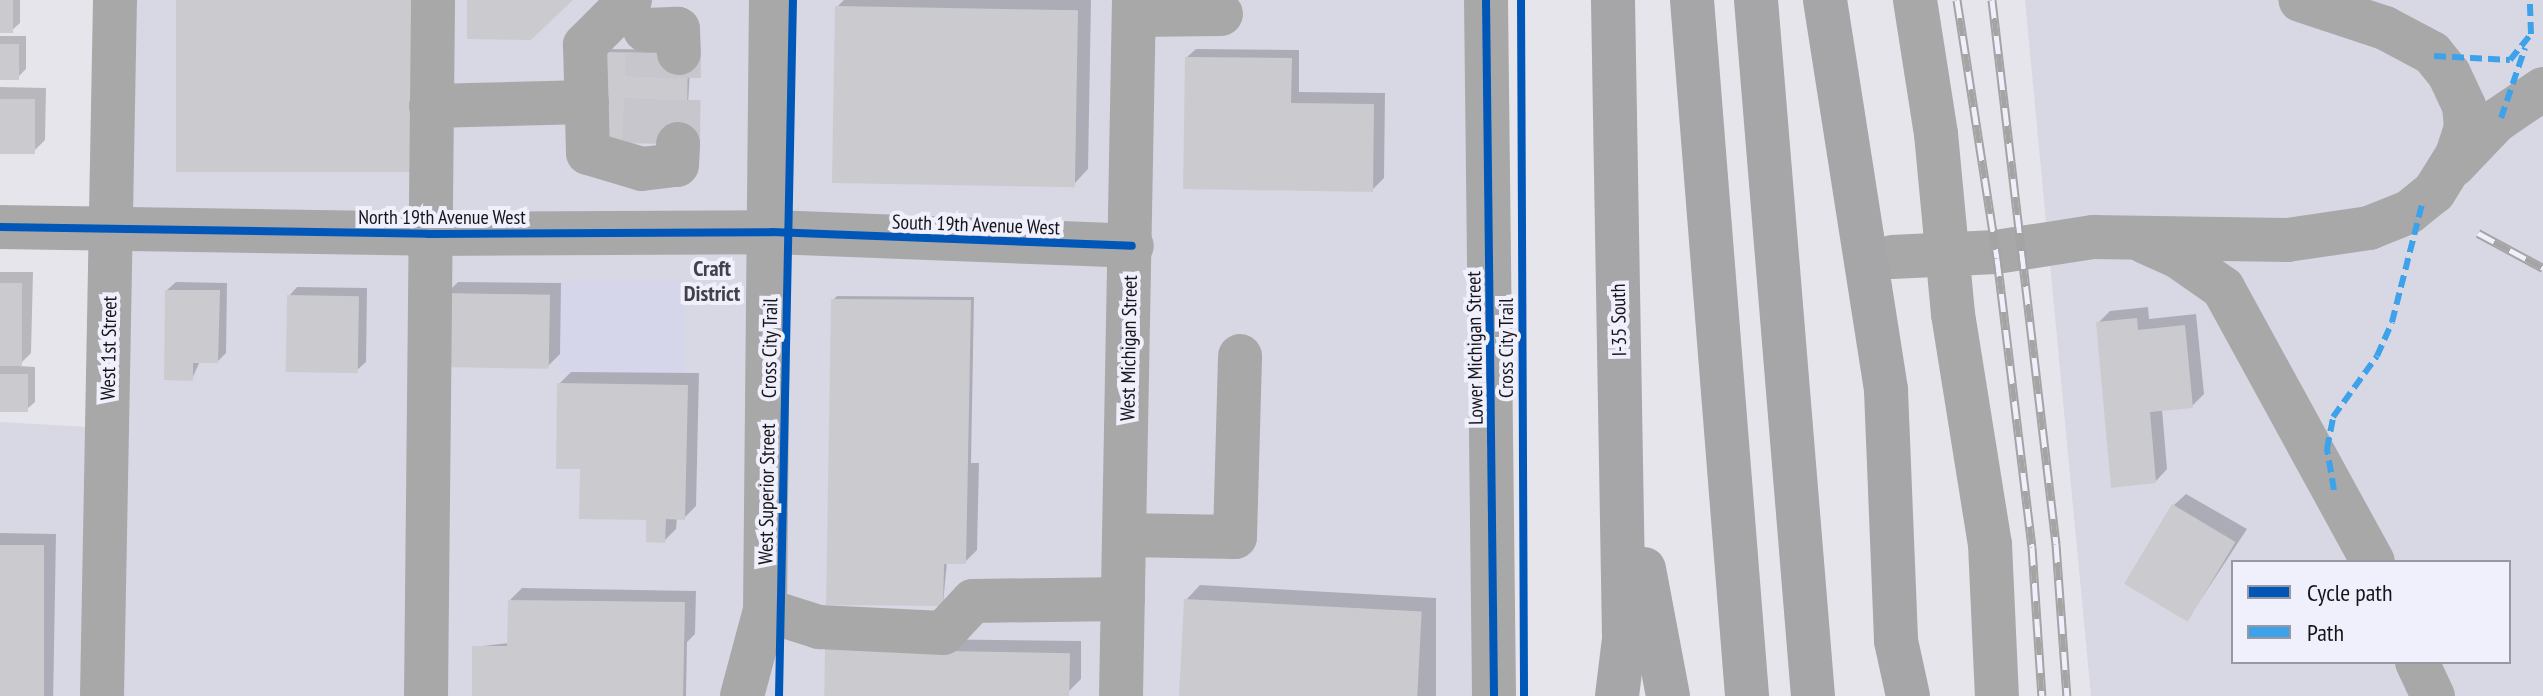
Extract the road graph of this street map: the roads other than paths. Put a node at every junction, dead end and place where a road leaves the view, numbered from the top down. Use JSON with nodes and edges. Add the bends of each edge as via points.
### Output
{"nodes":[{"id":1,"x":115,"y":0,"type":"edge"},
{"id":2,"x":433,"y":0,"type":"edge"},
{"id":3,"x":771,"y":0,"type":"edge"},
{"id":4,"x":1486,"y":0,"type":"edge"},
{"id":5,"x":1613,"y":0,"type":"edge"},
{"id":6,"x":1692,"y":0,"type":"edge"},
{"id":7,"x":1756,"y":0,"type":"edge"},
{"id":8,"x":1825,"y":0,"type":"edge"},
{"id":9,"x":1915,"y":0,"type":"edge"},
{"id":10,"x":2300,"y":0,"type":"edge"},
{"id":11,"x":1134,"y":7,"type":"edge"},
{"id":12,"x":1221,"y":14,"type":"dead end"},
{"id":13,"x":646,"y":27,"type":"edge"},
{"id":14,"x":2543,"y":89,"type":"edge"},
{"id":15,"x":587,"y":102,"type":"junction"},
{"id":16,"x":431,"y":106,"type":"junction"},
{"id":17,"x":2444,"y":175,"type":"junction"},
{"id":18,"x":111,"y":226,"type":"junction"},
{"id":19,"x":0,"y":227,"type":"edge"},
{"id":20,"x":772,"y":232,"type":"junction"},
{"id":21,"x":428,"y":234,"type":"junction"},
{"id":22,"x":641,"y":235,"type":"junction"},
{"id":23,"x":2135,"y":238,"type":"junction"},
{"id":24,"x":1132,"y":246,"type":"junction"},
{"id":25,"x":1947,"y":254,"type":"junction"},
{"id":26,"x":1892,"y":257,"type":"dead end"},
{"id":27,"x":1240,"y":356,"type":"dead end"},
{"id":28,"x":1621,"y":445,"type":"junction"},
{"id":29,"x":1125,"y":535,"type":"junction"},
{"id":30,"x":2372,"y":560,"type":"edge"},
{"id":31,"x":1123,"y":599,"type":"junction"},
{"id":32,"x":765,"y":610,"type":"junction"},
{"id":33,"x":2418,"y":664,"type":"edge"},
{"id":34,"x":102,"y":696,"type":"edge"},
{"id":35,"x":426,"y":696,"type":"edge"},
{"id":36,"x":742,"y":696,"type":"edge"},
{"id":37,"x":1121,"y":696,"type":"edge"},
{"id":38,"x":1494,"y":696,"type":"edge"},
{"id":39,"x":1617,"y":696,"type":"edge"},
{"id":40,"x":1668,"y":696,"type":"edge"},
{"id":41,"x":1747,"y":696,"type":"edge"},
{"id":42,"x":1813,"y":696,"type":"edge"},
{"id":43,"x":1908,"y":696,"type":"edge"},
{"id":44,"x":1997,"y":696,"type":"edge"},
{"id":45,"x":2433,"y":696,"type":"edge"}],
"edges":[{"from":1,"to":18,"type":"street","name":"West 1st Street"},
{"from":2,"to":16,"type":"street"},
{"from":3,"to":20,"type":"street","name":"West Superior Street"},
{"from":4,"to":38,"type":"street","name":"Lower Michigan Street"},
{"from":5,"to":28,"type":"highway","name":"I-35 South"},
{"from":6,"to":41,"type":"highway"},
{"from":7,"to":42,"type":"highway"},
{"from":8,"to":43,"type":"highway","via":[[1886,390],[1896,641]]},
{"from":9,"to":25,"type":"street","via":[[1936,134]]},
{"from":10,"to":17,"type":"street","via":[[2385,28],[2434,56],[2464,106],[2466,128]]},
{"from":11,"to":12,"type":"street"},
{"from":11,"to":24,"type":"street","name":"West Michigan Street"},
{"from":13,"to":15,"type":"street","via":[[585,45]]},
{"from":14,"to":17,"type":"street","via":[[2496,121]]},
{"from":15,"to":16,"type":"street"},
{"from":15,"to":22,"type":"street","via":[[588,153],[655,152]]},
{"from":16,"to":21,"type":"street"},
{"from":17,"to":23,"type":"street","via":[[2434,192],[2409,212],[2334,236]]},
{"from":18,"to":19,"type":"street","name":"North 19th Avenue West"},
{"from":18,"to":21,"type":"street","name":"North 19th Avenue West"},
{"from":18,"to":34,"type":"street","name":"West 1st Street"},
{"from":20,"to":22,"type":"street","name":"North 19th Avenue West"},
{"from":20,"to":24,"type":"street","name":"South 19th Avenue West"},
{"from":20,"to":32,"type":"street","name":"West Superior Street"},
{"from":21,"to":22,"type":"street","name":"North 19th Avenue West"},
{"from":21,"to":35,"type":"street"},
{"from":23,"to":25,"type":"street","via":[[2093,237],[2022,250]]},
{"from":23,"to":30,"type":"street","via":[[2177,256],[2223,288]]},
{"from":24,"to":29,"type":"street","name":"West Michigan Street"},
{"from":25,"to":26,"type":"street"},
{"from":25,"to":44,"type":"street","via":[[1990,544]]},
{"from":27,"to":29,"type":"street","via":[[1235,537]]},
{"from":28,"to":39,"type":"highway","name":"I-35 South","via":[[1624,639]]},
{"from":28,"to":40,"type":"highway"},
{"from":29,"to":31,"type":"street","name":"West Michigan Street"},
{"from":31,"to":32,"type":"street","via":[[973,601],[943,633],[819,627]]},
{"from":31,"to":37,"type":"street","name":"West Michigan Street"},
{"from":32,"to":36,"type":"street","name":"West Superior Street"},
{"from":33,"to":45,"type":"street"}]}
